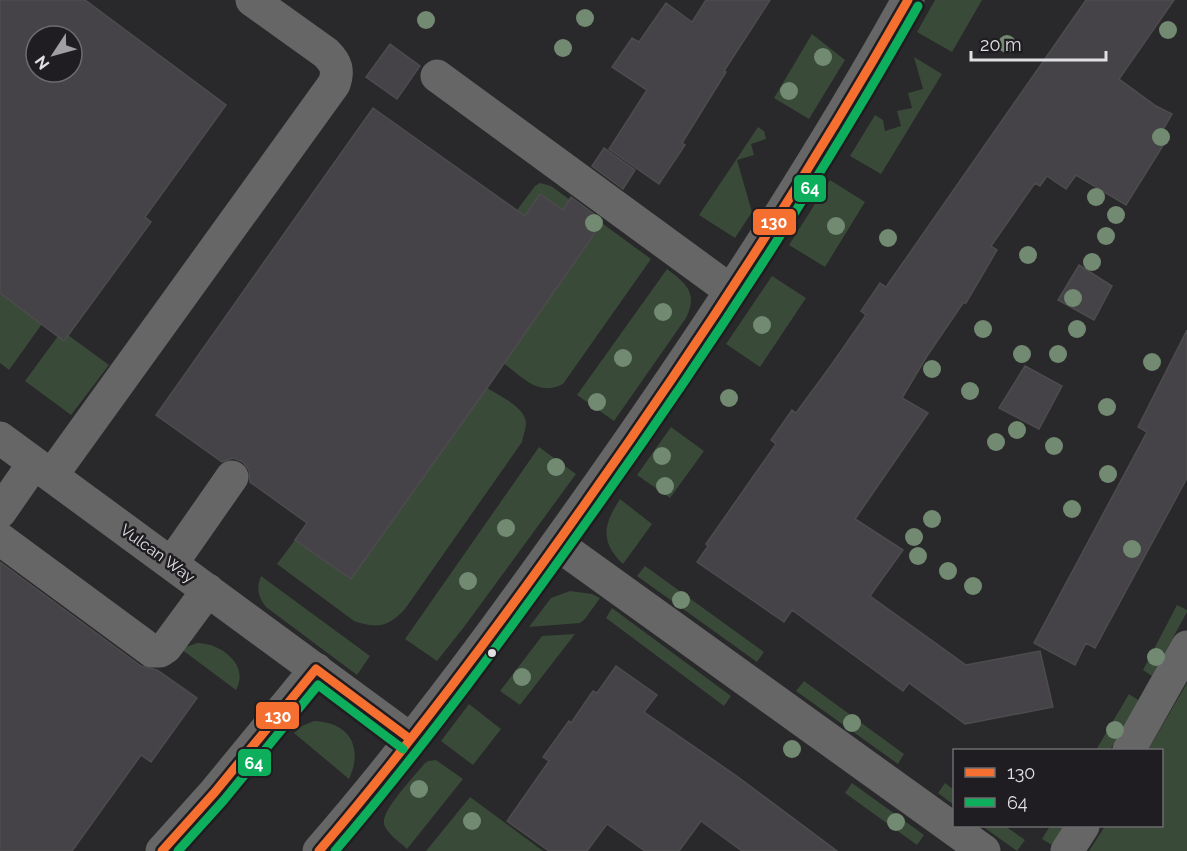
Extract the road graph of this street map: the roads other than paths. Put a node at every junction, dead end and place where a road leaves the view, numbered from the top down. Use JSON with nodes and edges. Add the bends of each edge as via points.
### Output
{"nodes":[{"id":1,"x":252,"y":0,"type":"edge"},
{"id":2,"x":897,"y":4,"type":"edge"},
{"id":3,"x":437,"y":76,"type":"dead end"},
{"id":4,"x":731,"y":291,"type":"junction"},
{"id":5,"x":0,"y":438,"type":"edge"},
{"id":6,"x":43,"y":469,"type":"junction"},
{"id":7,"x":232,"y":477,"type":"dead end"},
{"id":8,"x":0,"y":512,"type":"edge"},
{"id":9,"x":0,"y":539,"type":"edge"},
{"id":10,"x":557,"y":544,"type":"junction"},
{"id":11,"x":172,"y":563,"type":"junction"},
{"id":12,"x":208,"y":590,"type":"junction"},
{"id":13,"x":1187,"y":647,"type":"edge"},
{"id":14,"x":316,"y":669,"type":"junction"},
{"id":15,"x":410,"y":739,"type":"junction"},
{"id":16,"x":1130,"y":749,"type":"edge"},
{"id":17,"x":1082,"y":827,"type":"edge"},
{"id":18,"x":162,"y":851,"type":"edge"},
{"id":19,"x":319,"y":851,"type":"edge"},
{"id":20,"x":984,"y":851,"type":"edge"},
{"id":21,"x":1067,"y":851,"type":"edge"}],
"edges":[{"from":1,"to":6,"type":"street","via":[[326,52],[338,74],[334,84]]},
{"from":2,"to":4,"type":"street","via":[[818,154]]},
{"from":3,"to":4,"type":"street"},
{"from":4,"to":10,"type":"street"},
{"from":5,"to":6,"type":"street","name":"Vulcan Way"},
{"from":6,"to":8,"type":"street"},
{"from":6,"to":11,"type":"street","name":"Vulcan Way"},
{"from":7,"to":11,"type":"street"},
{"from":9,"to":12,"type":"street","via":[[152,651],[165,647]]},
{"from":10,"to":15,"type":"street"},
{"from":10,"to":20,"type":"street"},
{"from":11,"to":12,"type":"street","name":"Vulcan Way"},
{"from":12,"to":14,"type":"street","name":"Vulcan Way"},
{"from":13,"to":16,"type":"street"},
{"from":14,"to":15,"type":"street","name":"Vulcan Way"},
{"from":14,"to":18,"type":"street"},
{"from":15,"to":19,"type":"street"},
{"from":17,"to":21,"type":"street"}]}
